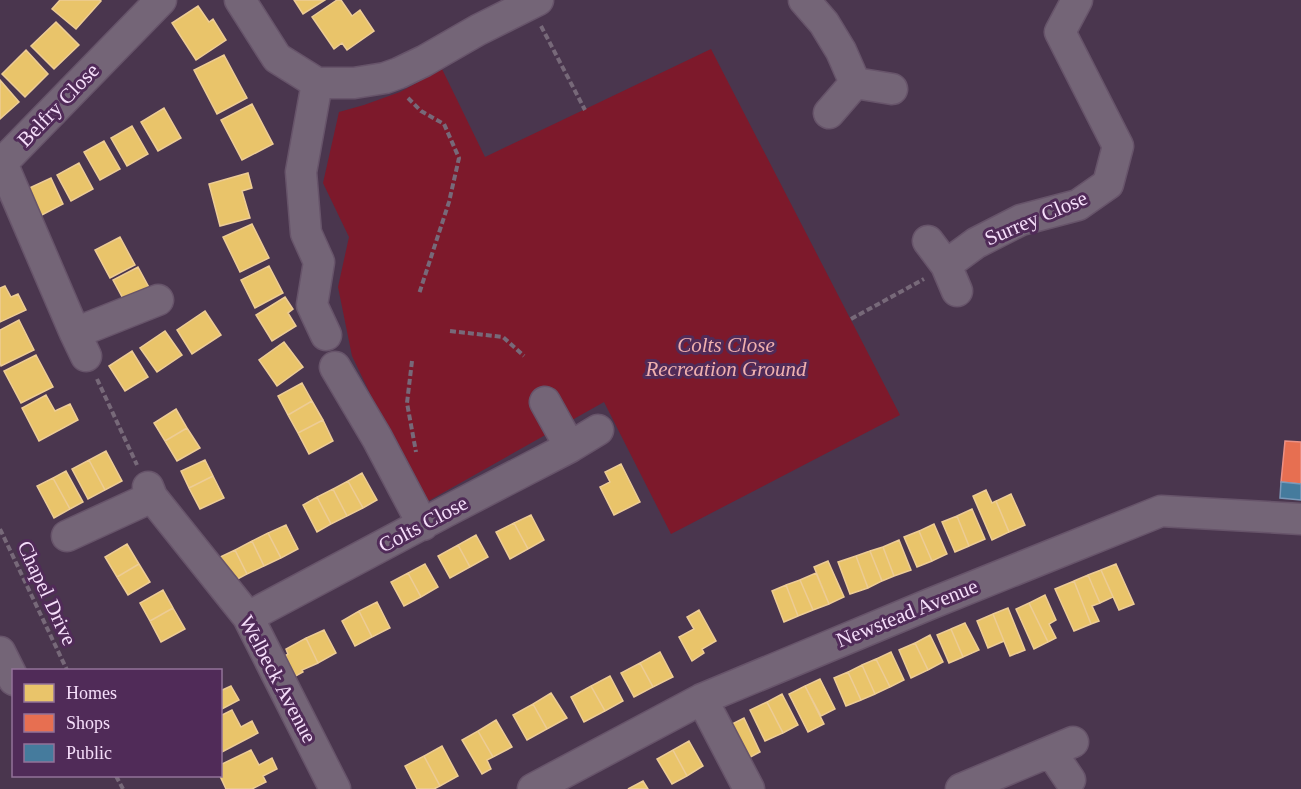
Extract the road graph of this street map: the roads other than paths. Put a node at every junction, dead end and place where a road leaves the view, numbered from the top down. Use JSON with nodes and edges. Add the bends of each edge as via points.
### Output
{"nodes":[{"id":1,"x":161,"y":0,"type":"edge"},
{"id":2,"x":240,"y":0,"type":"edge"},
{"id":3,"x":804,"y":0,"type":"edge"},
{"id":4,"x":1077,"y":0,"type":"edge"},
{"id":5,"x":533,"y":2,"type":"edge"},
{"id":6,"x":317,"y":84,"type":"junction"},
{"id":7,"x":855,"y":84,"type":"junction"},
{"id":8,"x":892,"y":89,"type":"dead end"},
{"id":9,"x":829,"y":113,"type":"dead end"},
{"id":10,"x":928,"y":241,"type":"dead end"},
{"id":11,"x":158,"y":300,"type":"dead end"},
{"id":12,"x":326,"y":335,"type":"dead end"},
{"id":13,"x":334,"y":367,"type":"dead end"},
{"id":14,"x":545,"y":402,"type":"dead end"},
{"id":15,"x":598,"y":430,"type":"dead end"},
{"id":16,"x":570,"y":447,"type":"junction"},
{"id":17,"x":1301,"y":519,"type":"edge"},
{"id":18,"x":423,"y":525,"type":"junction"},
{"id":19,"x":68,"y":536,"type":"dead end"},
{"id":20,"x":248,"y":617,"type":"junction"},
{"id":21,"x":0,"y":652,"type":"edge"},
{"id":22,"x":12,"y":676,"type":"edge"},
{"id":23,"x":702,"y":699,"type":"junction"},
{"id":24,"x":1070,"y":780,"type":"dead end"},
{"id":25,"x":335,"y":789,"type":"edge"},
{"id":26,"x":533,"y":789,"type":"edge"},
{"id":27,"x":749,"y":789,"type":"edge"},
{"id":28,"x":961,"y":789,"type":"edge"}],
"edges":[{"from":1,"to":11,"type":"street","name":"Belfry Close","via":[[2,163],[80,345]]},
{"from":2,"to":6,"type":"street","via":[[277,58]]},
{"from":3,"to":7,"type":"street","via":[[824,23]]},
{"from":4,"to":10,"type":"street","name":"Surrey Close","via":[[1060,32],[1118,146],[1108,184],[1078,205],[1022,220],[976,243],[951,278]]},
{"from":5,"to":6,"type":"street","via":[[399,73],[354,84]]},
{"from":6,"to":12,"type":"street","via":[[301,172],[306,233],[319,262],[312,305]]},
{"from":7,"to":8,"type":"street"},
{"from":7,"to":9,"type":"street"},
{"from":13,"to":18,"type":"street"},
{"from":14,"to":16,"type":"street"},
{"from":15,"to":16,"type":"street","name":"Colts Close"},
{"from":16,"to":18,"type":"street","name":"Colts Close"},
{"from":17,"to":23,"type":"street","name":"Newstead Avenue","via":[[1161,511]]},
{"from":18,"to":20,"type":"street","name":"Colts Close"},
{"from":19,"to":20,"type":"street","name":"Welbeck Avenue","via":[[150,492]]},
{"from":20,"to":25,"type":"street","name":"Welbeck Avenue"},
{"from":21,"to":22,"type":"street"},
{"from":23,"to":26,"type":"street","name":"Newstead Avenue"},
{"from":23,"to":27,"type":"street"},
{"from":24,"to":28,"type":"street","via":[[1062,747]]}]}
